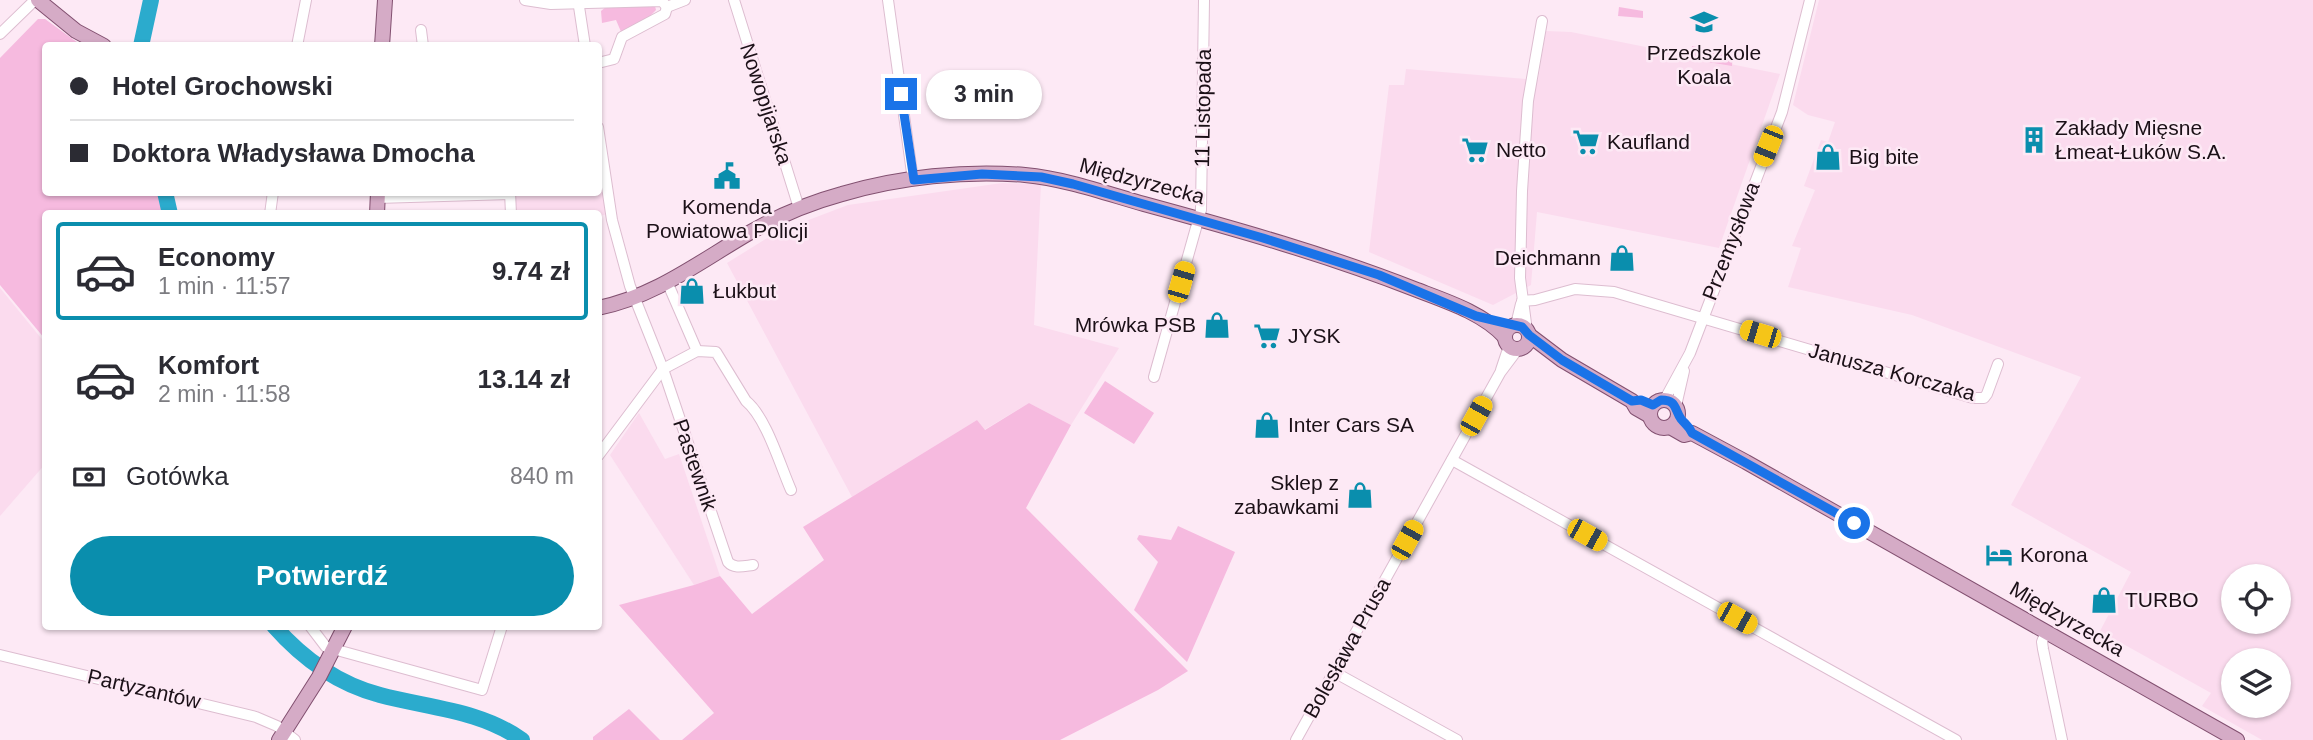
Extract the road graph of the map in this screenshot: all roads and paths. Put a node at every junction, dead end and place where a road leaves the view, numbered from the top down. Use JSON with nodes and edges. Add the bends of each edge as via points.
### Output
{"nodes":[{"id":1,"x":37,"y":0,"type":"edge"},
{"id":2,"x":306,"y":0,"type":"edge"},
{"id":3,"x":386,"y":0,"type":"edge"},
{"id":4,"x":526,"y":0,"type":"edge"},
{"id":5,"x":685,"y":0,"type":"edge"},
{"id":6,"x":734,"y":0,"type":"edge"},
{"id":7,"x":888,"y":0,"type":"edge"},
{"id":8,"x":1204,"y":0,"type":"edge"},
{"id":9,"x":1810,"y":0,"type":"edge"},
{"id":10,"x":578,"y":1,"type":"edge"},
{"id":11,"x":667,"y":7,"type":"junction"},
{"id":12,"x":1542,"y":21,"type":"dead end"},
{"id":13,"x":421,"y":30,"type":"dead end"},
{"id":14,"x":0,"y":34,"type":"edge"},
{"id":15,"x":97,"y":42,"type":"edge"},
{"id":16,"x":298,"y":42,"type":"edge"},
{"id":17,"x":382,"y":42,"type":"edge"},
{"id":18,"x":422,"y":42,"type":"edge"},
{"id":19,"x":584,"y":42,"type":"edge"},
{"id":20,"x":602,"y":62,"type":"edge"},
{"id":21,"x":602,"y":154,"type":"edge"},
{"id":22,"x":914,"y":180,"type":"junction"},
{"id":23,"x":460,"y":196,"type":"edge"},
{"id":24,"x":377,"y":201,"type":"edge"},
{"id":25,"x":799,"y":208,"type":"junction"},
{"id":26,"x":1199,"y":219,"type":"junction"},
{"id":27,"x":612,"y":220,"type":"junction"},
{"id":28,"x":602,"y":221,"type":"edge"},
{"id":29,"x":668,"y":284,"type":"junction"},
{"id":30,"x":635,"y":298,"type":"junction"},
{"id":31,"x":1522,"y":302,"type":"junction"},
{"id":32,"x":602,"y":307,"type":"edge"},
{"id":33,"x":1703,"y":317,"type":"junction"},
{"id":34,"x":1517,"y":337,"type":"junction"},
{"id":35,"x":697,"y":351,"type":"junction"},
{"id":36,"x":1998,"y":364,"type":"dead end"},
{"id":37,"x":663,"y":369,"type":"junction"},
{"id":38,"x":1154,"y":377,"type":"dead end"},
{"id":39,"x":1666,"y":411,"type":"junction"},
{"id":40,"x":602,"y":451,"type":"edge"},
{"id":41,"x":1452,"y":460,"type":"junction"},
{"id":42,"x":791,"y":490,"type":"dead end"},
{"id":43,"x":753,"y":565,"type":"dead end"},
{"id":44,"x":312,"y":630,"type":"edge"},
{"id":45,"x":343,"y":630,"type":"edge"},
{"id":46,"x":501,"y":630,"type":"edge"},
{"id":47,"x":2046,"y":631,"type":"junction"},
{"id":48,"x":0,"y":655,"type":"edge"},
{"id":49,"x":332,"y":655,"type":"junction"},
{"id":50,"x":1334,"y":672,"type":"junction"},
{"id":51,"x":286,"y":737,"type":"edge"},
{"id":52,"x":1296,"y":740,"type":"edge"},
{"id":53,"x":1457,"y":740,"type":"edge"},
{"id":54,"x":1956,"y":740,"type":"edge"},
{"id":55,"x":2062,"y":740,"type":"edge"},
{"id":56,"x":2237,"y":740,"type":"edge"}],
"edges":[{"from":1,"to":14,"type":"street"},
{"from":1,"to":15,"type":"main road"},
{"from":2,"to":16,"type":"street"},
{"from":3,"to":17,"type":"main road"},
{"from":4,"to":10,"type":"street","via":[[544,4]]},
{"from":5,"to":11,"type":"street"},
{"from":6,"to":25,"type":"street","name":"Nowopijarska"},
{"from":7,"to":22,"type":"street"},
{"from":8,"to":26,"type":"street","name":"11 Listopada"},
{"from":9,"to":33,"type":"street","name":"Przemysłowa","via":[[1782,112]]},
{"from":10,"to":11,"type":"street","via":[[662,1]]},
{"from":10,"to":19,"type":"street"},
{"from":11,"to":20,"type":"street","via":[[665,14],[622,37],[614,59]]},
{"from":12,"to":31,"type":"street","via":[[1527,117]]},
{"from":13,"to":18,"type":"street"},
{"from":21,"to":27,"type":"street","name":"Pastewnik"},
{"from":22,"to":25,"type":"main road","name":"Międzyrzecka","via":[[861,189]]},
{"from":22,"to":26,"type":"main road","name":"Międzyrzecka","via":[[982,174],[1041,177]]},
{"from":23,"to":24,"type":"street"},
{"from":25,"to":29,"type":"main road","name":"Międzyrzecka"},
{"from":26,"to":34,"type":"main road","name":"Międzyrzecka","via":[[1379,275]]},
{"from":26,"to":38,"type":"street","name":"11 Listopada"},
{"from":27,"to":28,"type":"street"},
{"from":27,"to":30,"type":"street","name":"Pastewnik"},
{"from":29,"to":30,"type":"main road","name":"Międzyrzecka"},
{"from":29,"to":35,"type":"street"},
{"from":30,"to":32,"type":"main road","name":"Międzyrzecka"},
{"from":30,"to":37,"type":"street","name":"Pastewnik"},
{"from":31,"to":33,"type":"street","name":"Janusza Korczaka","via":[[1593,289]]},
{"from":31,"to":34,"type":"street"},
{"from":33,"to":36,"type":"street","name":"Janusza Korczaka","via":[[1973,398],[1987,394]]},
{"from":33,"to":39,"type":"street","name":"Przemysłowa"},
{"from":34,"to":39,"type":"main road","name":"Międzyrzecka","via":[[1632,401],[1636,408]]},
{"from":34,"to":41,"type":"street","name":"Bolesława Prusa"},
{"from":35,"to":37,"type":"street"},
{"from":35,"to":42,"type":"street","via":[[716,352],[753,407]]},
{"from":37,"to":40,"type":"street"},
{"from":37,"to":43,"type":"street","name":"Pastewnik","via":[[728,562],[740,567]]},
{"from":39,"to":47,"type":"main road","name":"Międzyrzecka","via":[[1692,433]]},
{"from":41,"to":50,"type":"street","name":"Bolesława Prusa"},
{"from":41,"to":54,"type":"street"},
{"from":44,"to":49,"type":"street"},
{"from":45,"to":49,"type":"main road"},
{"from":46,"to":49,"type":"street","via":[[482,690]]},
{"from":47,"to":55,"type":"street","via":[[2043,649]]},
{"from":47,"to":56,"type":"main road","name":"Międzyrzecka"},
{"from":48,"to":51,"type":"street","name":"Partyzantów","via":[[256,717]]},
{"from":49,"to":51,"type":"main road"},
{"from":50,"to":52,"type":"street","name":"Bolesława Prusa"},
{"from":50,"to":53,"type":"street"}]}
